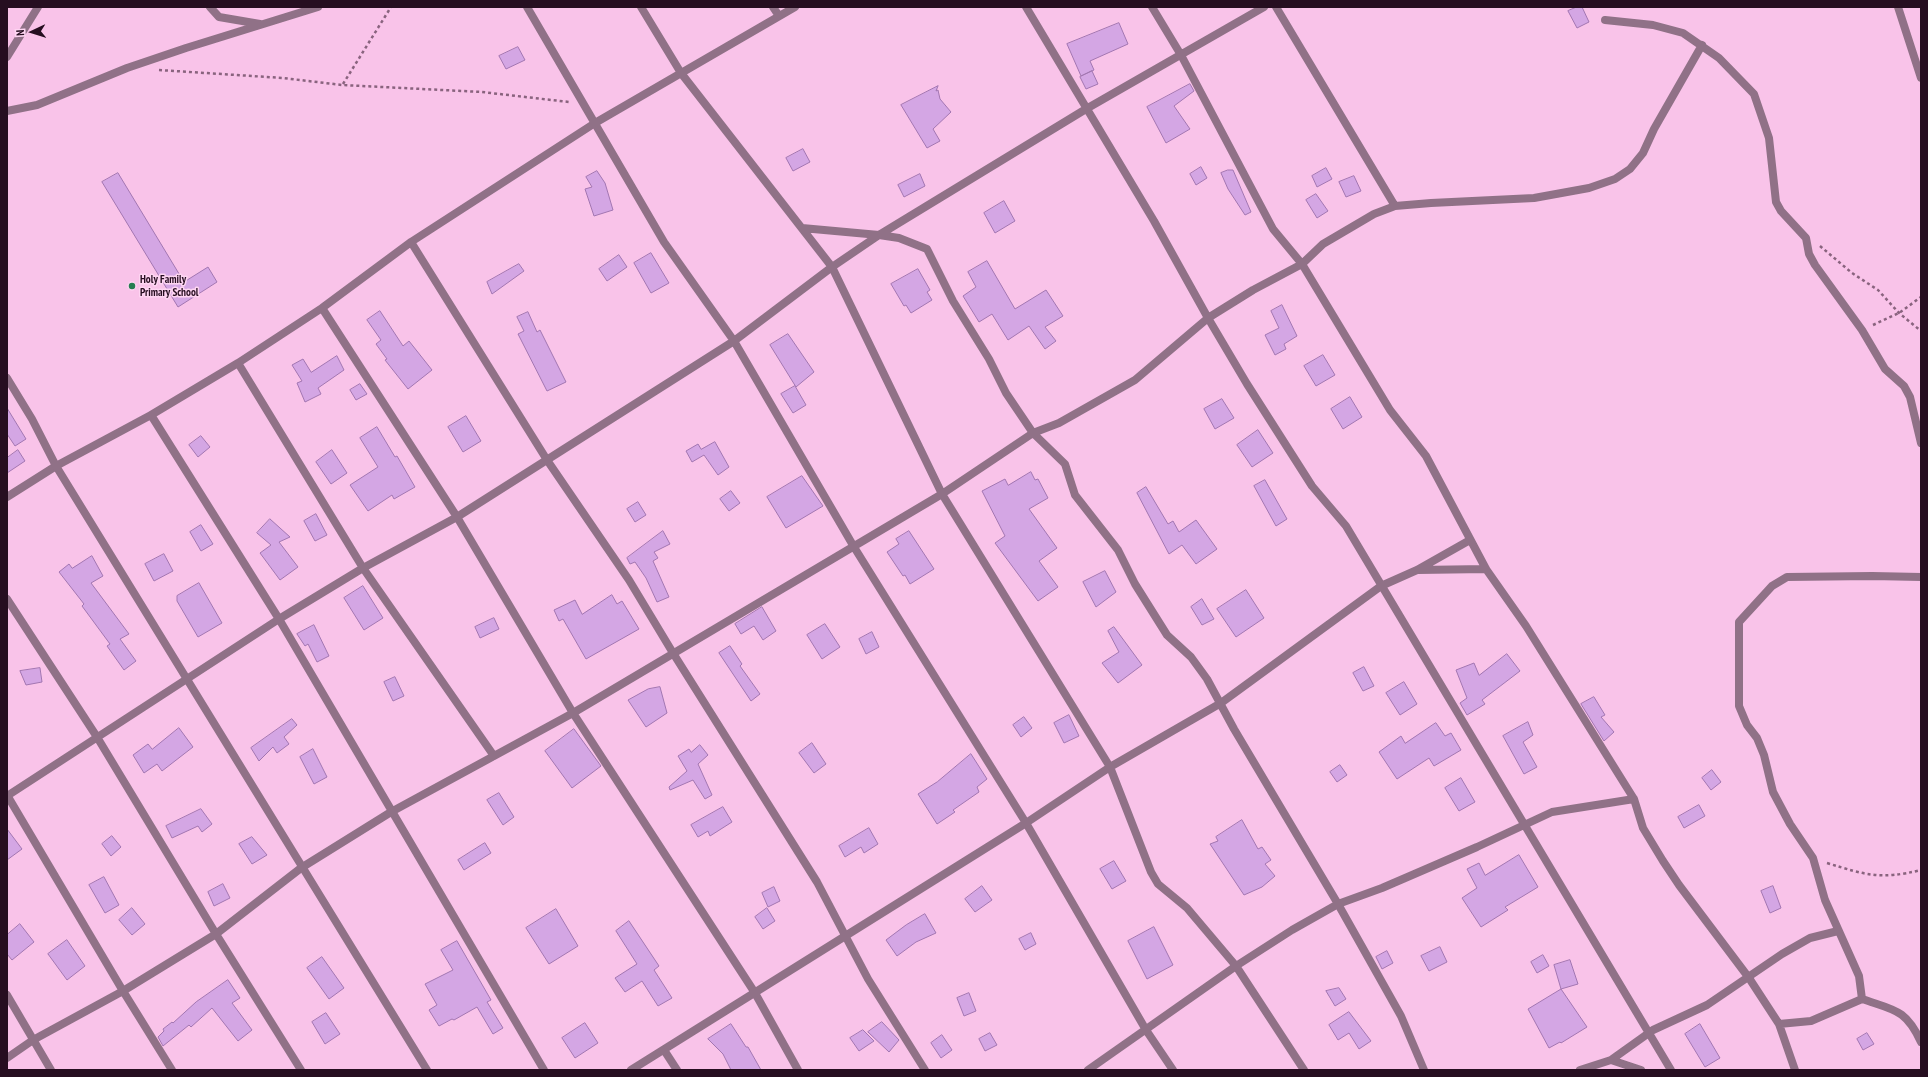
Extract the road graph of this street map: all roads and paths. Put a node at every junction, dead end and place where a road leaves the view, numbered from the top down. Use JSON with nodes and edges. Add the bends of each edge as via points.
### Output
{"nodes":[{"id":1,"x":38,"y":7,"type":"edge"},
{"id":2,"x":210,"y":7,"type":"edge"},
{"id":3,"x":318,"y":7,"type":"edge"},
{"id":4,"x":391,"y":7,"type":"edge"},
{"id":5,"x":527,"y":7,"type":"edge"},
{"id":6,"x":641,"y":7,"type":"edge"},
{"id":7,"x":773,"y":7,"type":"edge"},
{"id":8,"x":795,"y":7,"type":"edge"},
{"id":9,"x":1026,"y":7,"type":"edge"},
{"id":10,"x":1152,"y":7,"type":"edge"},
{"id":11,"x":1264,"y":7,"type":"edge"},
{"id":12,"x":1276,"y":7,"type":"edge"},
{"id":13,"x":1898,"y":7,"type":"edge"},
{"id":14,"x":779,"y":16,"type":"junction"},
{"id":15,"x":1605,"y":20,"type":"dead end"},
{"id":16,"x":264,"y":25,"type":"junction"},
{"id":17,"x":1702,"y":45,"type":"junction"},
{"id":18,"x":1181,"y":55,"type":"junction"},
{"id":19,"x":7,"y":57,"type":"edge"},
{"id":20,"x":158,"y":70,"type":"dead end"},
{"id":21,"x":681,"y":73,"type":"junction"},
{"id":22,"x":1921,"y":78,"type":"edge"},
{"id":23,"x":342,"y":84,"type":"junction"},
{"id":24,"x":583,"y":103,"type":"junction"},
{"id":25,"x":1086,"y":109,"type":"junction"},
{"id":26,"x":7,"y":111,"type":"edge"},
{"id":27,"x":595,"y":123,"type":"junction"},
{"id":28,"x":1395,"y":206,"type":"junction"},
{"id":29,"x":802,"y":228,"type":"junction"},
{"id":30,"x":879,"y":235,"type":"junction"},
{"id":31,"x":1806,"y":238,"type":"junction"},
{"id":32,"x":411,"y":242,"type":"junction"},
{"id":33,"x":1302,"y":264,"type":"junction"},
{"id":34,"x":832,"y":267,"type":"junction"},
{"id":35,"x":1921,"y":296,"type":"edge"},
{"id":36,"x":322,"y":308,"type":"junction"},
{"id":37,"x":1899,"y":313,"type":"junction"},
{"id":38,"x":1208,"y":318,"type":"junction"},
{"id":39,"x":1862,"y":330,"type":"junction"},
{"id":40,"x":1921,"y":331,"type":"edge"},
{"id":41,"x":734,"y":341,"type":"junction"},
{"id":42,"x":238,"y":364,"type":"junction"},
{"id":43,"x":7,"y":378,"type":"edge"},
{"id":44,"x":151,"y":416,"type":"junction"},
{"id":45,"x":1032,"y":433,"type":"junction"},
{"id":46,"x":1921,"y":443,"type":"edge"},
{"id":47,"x":547,"y":460,"type":"junction"},
{"id":48,"x":56,"y":466,"type":"junction"},
{"id":49,"x":942,"y":494,"type":"junction"},
{"id":50,"x":7,"y":497,"type":"edge"},
{"id":51,"x":457,"y":517,"type":"junction"},
{"id":52,"x":1470,"y":540,"type":"junction"},
{"id":53,"x":854,"y":546,"type":"junction"},
{"id":54,"x":363,"y":568,"type":"junction"},
{"id":55,"x":1486,"y":569,"type":"junction"},
{"id":56,"x":1417,"y":570,"type":"junction"},
{"id":57,"x":1921,"y":577,"type":"edge"},
{"id":58,"x":1382,"y":586,"type":"junction"},
{"id":59,"x":7,"y":599,"type":"edge"},
{"id":60,"x":279,"y":619,"type":"junction"},
{"id":61,"x":673,"y":653,"type":"junction"},
{"id":62,"x":188,"y":679,"type":"junction"},
{"id":63,"x":1221,"y":703,"type":"junction"},
{"id":64,"x":573,"y":713,"type":"junction"},
{"id":65,"x":97,"y":737,"type":"junction"},
{"id":66,"x":494,"y":756,"type":"junction"},
{"id":67,"x":1110,"y":767,"type":"junction"},
{"id":68,"x":7,"y":796,"type":"edge"},
{"id":69,"x":1634,"y":799,"type":"junction"},
{"id":70,"x":391,"y":812,"type":"junction"},
{"id":71,"x":1026,"y":823,"type":"junction"},
{"id":72,"x":1524,"y":826,"type":"junction"},
{"id":73,"x":1813,"y":858,"type":"junction"},
{"id":74,"x":301,"y":868,"type":"junction"},
{"id":75,"x":1921,"y":870,"type":"edge"},
{"id":76,"x":1338,"y":904,"type":"junction"},
{"id":77,"x":1838,"y":931,"type":"junction"},
{"id":78,"x":216,"y":934,"type":"junction"},
{"id":79,"x":846,"y":936,"type":"junction"},
{"id":80,"x":1236,"y":966,"type":"junction"},
{"id":81,"x":1749,"y":978,"type":"junction"},
{"id":82,"x":123,"y":992,"type":"junction"},
{"id":83,"x":755,"y":993,"type":"junction"},
{"id":84,"x":7,"y":995,"type":"edge"},
{"id":85,"x":1862,"y":999,"type":"junction"},
{"id":86,"x":1779,"y":1024,"type":"junction"},
{"id":87,"x":1146,"y":1030,"type":"junction"},
{"id":88,"x":1648,"y":1034,"type":"junction"},
{"id":89,"x":33,"y":1040,"type":"junction"},
{"id":90,"x":1921,"y":1042,"type":"edge"},
{"id":91,"x":664,"y":1050,"type":"junction"},
{"id":92,"x":7,"y":1058,"type":"edge"},
{"id":93,"x":1611,"y":1060,"type":"junction"},
{"id":94,"x":51,"y":1070,"type":"edge"},
{"id":95,"x":172,"y":1070,"type":"edge"},
{"id":96,"x":301,"y":1070,"type":"edge"},
{"id":97,"x":427,"y":1070,"type":"edge"},
{"id":98,"x":544,"y":1070,"type":"edge"},
{"id":99,"x":630,"y":1070,"type":"edge"},
{"id":100,"x":677,"y":1070,"type":"edge"},
{"id":101,"x":798,"y":1070,"type":"edge"},
{"id":102,"x":925,"y":1070,"type":"edge"},
{"id":103,"x":1088,"y":1070,"type":"edge"},
{"id":104,"x":1173,"y":1070,"type":"edge"},
{"id":105,"x":1304,"y":1070,"type":"edge"},
{"id":106,"x":1424,"y":1070,"type":"edge"},
{"id":107,"x":1580,"y":1070,"type":"edge"},
{"id":108,"x":1642,"y":1070,"type":"edge"},
{"id":109,"x":1671,"y":1070,"type":"edge"},
{"id":110,"x":1795,"y":1070,"type":"edge"}],
"edges":[{"from":1,"to":19,"type":"street"},
{"from":2,"to":16,"type":"street","via":[[219,17]]},
{"from":3,"to":16,"type":"street"},
{"from":4,"to":23,"type":"path"},
{"from":5,"to":24,"type":"street"},
{"from":6,"to":21,"type":"street"},
{"from":7,"to":14,"type":"street"},
{"from":8,"to":14,"type":"street"},
{"from":9,"to":25,"type":"street"},
{"from":10,"to":18,"type":"street"},
{"from":11,"to":18,"type":"street"},
{"from":12,"to":28,"type":"street"},
{"from":13,"to":22,"type":"street"},
{"from":14,"to":21,"type":"street"},
{"from":15,"to":17,"type":"street","via":[[1653,25],[1683,34]]},
{"from":16,"to":26,"type":"street","via":[[144,62],[37,105]]},
{"from":17,"to":28,"type":"street","via":[[1643,153],[1630,169],[1615,179],[1589,188],[1534,198]]},
{"from":17,"to":31,"type":"street","via":[[1719,58],[1754,94],[1769,138],[1776,202]]},
{"from":18,"to":25,"type":"street"},
{"from":18,"to":33,"type":"street","via":[[1273,229]]},
{"from":20,"to":23,"type":"path"},
{"from":21,"to":27,"type":"street"},
{"from":21,"to":29,"type":"street"},
{"from":23,"to":24,"type":"path","via":[[482,92]]},
{"from":24,"to":27,"type":"street"},
{"from":25,"to":30,"type":"street"},
{"from":25,"to":38,"type":"street","via":[[1154,221]]},
{"from":27,"to":32,"type":"street"},
{"from":27,"to":41,"type":"street","via":[[664,242]]},
{"from":28,"to":33,"type":"street","via":[[1374,214],[1323,244]]},
{"from":29,"to":30,"type":"street"},
{"from":29,"to":34,"type":"street"},
{"from":30,"to":34,"type":"street"},
{"from":30,"to":45,"type":"street","via":[[899,238],[927,248],[953,301]]},
{"from":31,"to":37,"type":"path","via":[[1878,290]]},
{"from":31,"to":39,"type":"street","via":[[1809,254],[1815,265]]},
{"from":32,"to":36,"type":"street"},
{"from":32,"to":47,"type":"street"},
{"from":33,"to":38,"type":"street"},
{"from":33,"to":52,"type":"street","via":[[1390,410],[1426,456]]},
{"from":34,"to":41,"type":"street"},
{"from":34,"to":49,"type":"street"},
{"from":35,"to":37,"type":"path"},
{"from":36,"to":42,"type":"street"},
{"from":36,"to":51,"type":"street"},
{"from":37,"to":39,"type":"path"},
{"from":37,"to":40,"type":"path"},
{"from":38,"to":45,"type":"street","via":[[1135,380],[1059,423]]},
{"from":38,"to":58,"type":"street","via":[[1312,486],[1346,526]]},
{"from":39,"to":46,"type":"street","via":[[1886,369],[1904,386],[1910,397]]},
{"from":41,"to":47,"type":"street"},
{"from":41,"to":53,"type":"street"},
{"from":42,"to":44,"type":"street"},
{"from":42,"to":54,"type":"street"},
{"from":43,"to":48,"type":"street"},
{"from":44,"to":48,"type":"street"},
{"from":44,"to":60,"type":"street"},
{"from":45,"to":49,"type":"street"},
{"from":45,"to":63,"type":"street","via":[[1065,464],[1076,495],[1091,518],[1118,550],[1135,584],[1167,635],[1191,657]]},
{"from":47,"to":51,"type":"street"},
{"from":47,"to":61,"type":"street","via":[[629,580]]},
{"from":48,"to":50,"type":"street"},
{"from":48,"to":62,"type":"street"},
{"from":49,"to":53,"type":"street"},
{"from":49,"to":67,"type":"street"},
{"from":51,"to":54,"type":"street"},
{"from":51,"to":64,"type":"street"},
{"from":52,"to":55,"type":"street"},
{"from":52,"to":56,"type":"street"},
{"from":53,"to":61,"type":"street"},
{"from":53,"to":71,"type":"street"},
{"from":54,"to":60,"type":"street"},
{"from":54,"to":66,"type":"street"},
{"from":55,"to":56,"type":"street"},
{"from":55,"to":69,"type":"street","via":[[1526,626]]},
{"from":56,"to":58,"type":"street"},
{"from":57,"to":73,"type":"street","via":[[1787,577],[1772,586],[1739,622],[1739,706],[1764,755],[1773,792],[1790,824]]},
{"from":58,"to":63,"type":"street"},
{"from":58,"to":72,"type":"street"},
{"from":59,"to":65,"type":"street"},
{"from":60,"to":62,"type":"street"},
{"from":60,"to":70,"type":"street"},
{"from":61,"to":64,"type":"street"},
{"from":61,"to":79,"type":"street","via":[[817,882]]},
{"from":62,"to":65,"type":"street"},
{"from":62,"to":74,"type":"street"},
{"from":63,"to":67,"type":"street"},
{"from":63,"to":76,"type":"street"},
{"from":64,"to":66,"type":"street"},
{"from":64,"to":83,"type":"street"},
{"from":65,"to":68,"type":"street"},
{"from":65,"to":78,"type":"street"},
{"from":66,"to":70,"type":"street"},
{"from":67,"to":71,"type":"street"},
{"from":67,"to":80,"type":"street","via":[[1158,884],[1187,908]]},
{"from":68,"to":82,"type":"street"},
{"from":69,"to":72,"type":"street","via":[[1552,812]]},
{"from":69,"to":81,"type":"street","via":[[1644,828],[1663,861]]},
{"from":70,"to":74,"type":"street"},
{"from":70,"to":98,"type":"street"},
{"from":71,"to":79,"type":"street"},
{"from":71,"to":87,"type":"street"},
{"from":72,"to":76,"type":"street","via":[[1382,888]]},
{"from":72,"to":88,"type":"street"},
{"from":73,"to":75,"type":"path","via":[[1870,876],[1897,876]]},
{"from":73,"to":77,"type":"street","via":[[1825,900]]},
{"from":74,"to":78,"type":"street"},
{"from":74,"to":97,"type":"street"},
{"from":76,"to":80,"type":"street"},
{"from":76,"to":106,"type":"street","via":[[1400,1016]]},
{"from":77,"to":81,"type":"street","via":[[1810,938]]},
{"from":77,"to":85,"type":"street","via":[[1859,976]]},
{"from":78,"to":82,"type":"street"},
{"from":78,"to":96,"type":"street"},
{"from":79,"to":83,"type":"street"},
{"from":79,"to":102,"type":"street","via":[[887,1012]]},
{"from":80,"to":87,"type":"street"},
{"from":80,"to":105,"type":"street"},
{"from":81,"to":86,"type":"street"},
{"from":81,"to":88,"type":"street","via":[[1707,1005]]},
{"from":82,"to":89,"type":"street"},
{"from":82,"to":95,"type":"street"},
{"from":83,"to":91,"type":"street"},
{"from":83,"to":101,"type":"street"},
{"from":84,"to":89,"type":"street"},
{"from":85,"to":86,"type":"street","via":[[1811,1021]]},
{"from":85,"to":90,"type":"street","via":[[1901,1012],[1915,1028]]},
{"from":86,"to":110,"type":"street"},
{"from":87,"to":103,"type":"street"},
{"from":87,"to":104,"type":"street"},
{"from":88,"to":93,"type":"street"},
{"from":88,"to":109,"type":"street"},
{"from":89,"to":92,"type":"street"},
{"from":89,"to":94,"type":"street"},
{"from":91,"to":99,"type":"street"},
{"from":91,"to":100,"type":"street"},
{"from":93,"to":107,"type":"street"},
{"from":93,"to":108,"type":"street"}]}
